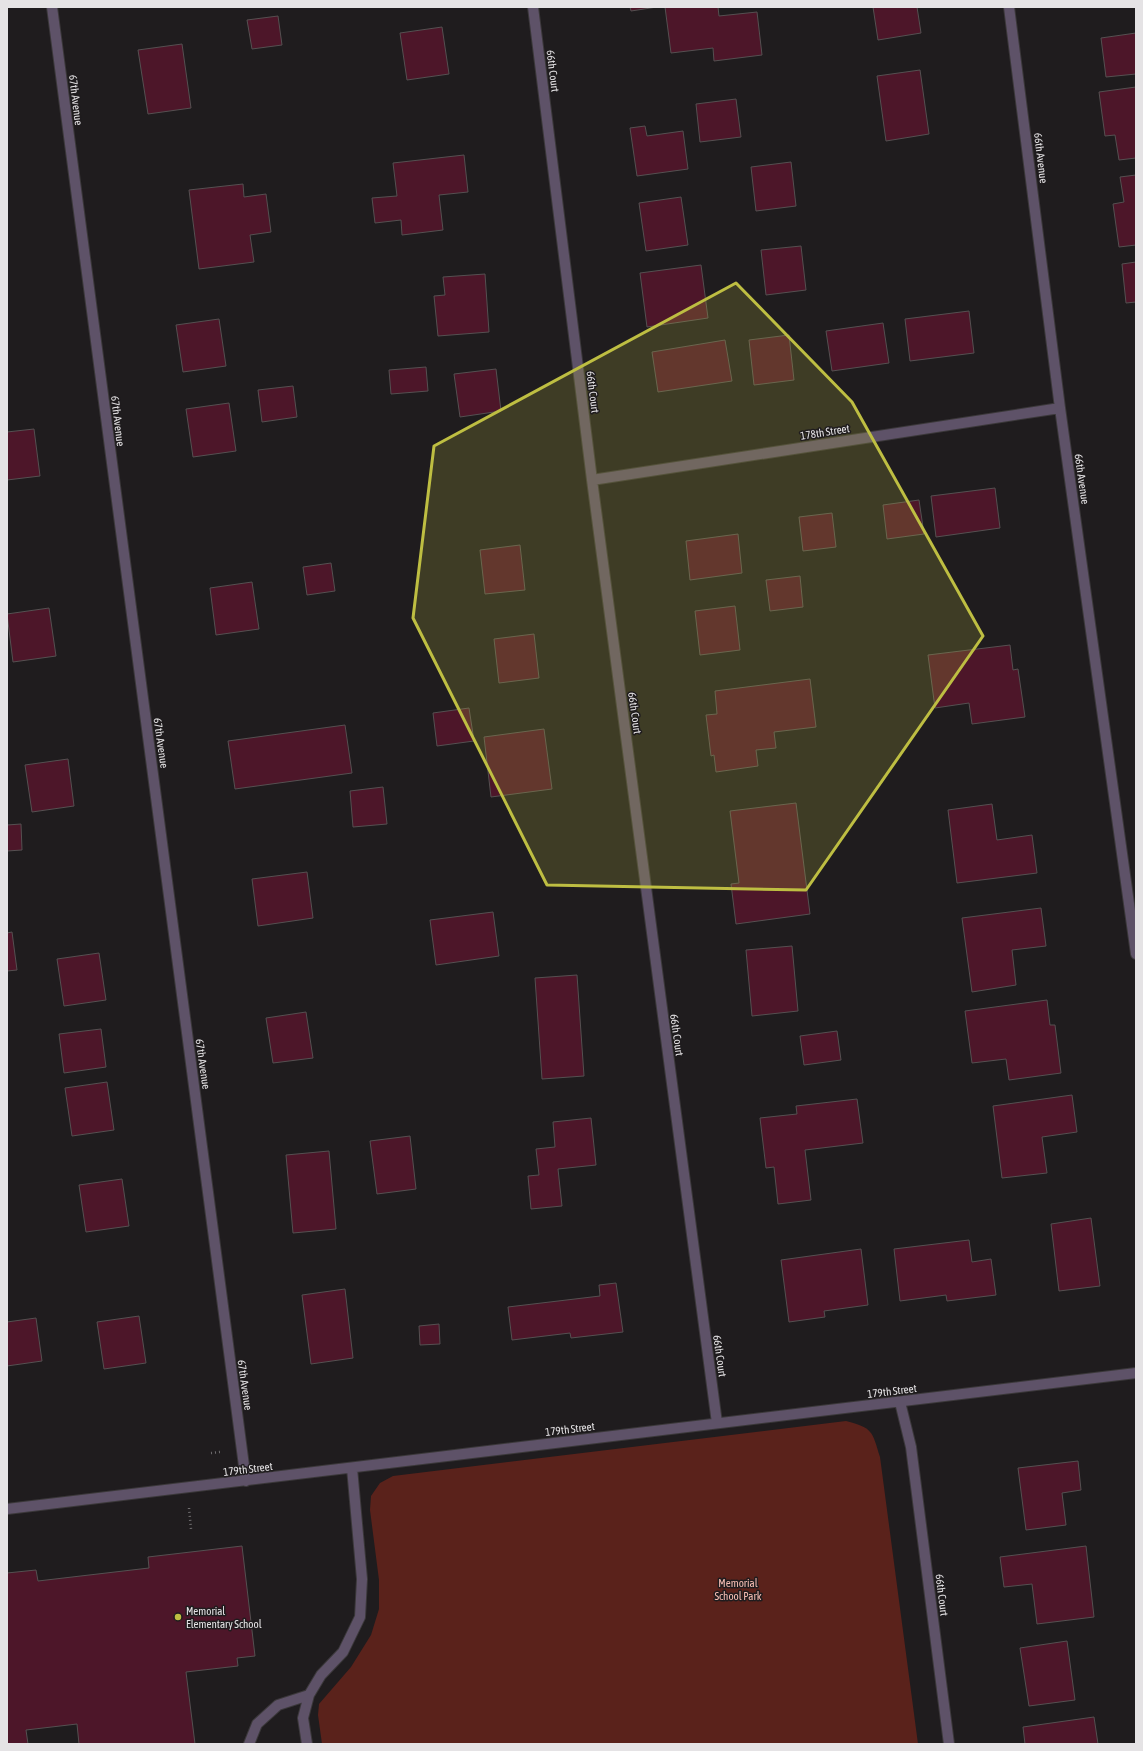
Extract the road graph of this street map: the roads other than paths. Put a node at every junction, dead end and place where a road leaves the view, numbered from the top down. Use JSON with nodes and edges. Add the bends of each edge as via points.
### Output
{"nodes":[{"id":1,"x":52,"y":7,"type":"edge"},
{"id":2,"x":533,"y":7,"type":"edge"},
{"id":3,"x":1010,"y":7,"type":"edge"},
{"id":4,"x":1060,"y":408,"type":"junction"},
{"id":5,"x":592,"y":480,"type":"junction"},
{"id":6,"x":1136,"y":954,"type":"edge"},
{"id":7,"x":1136,"y":1373,"type":"edge"},
{"id":8,"x":900,"y":1402,"type":"junction"},
{"id":9,"x":717,"y":1423,"type":"junction"},
{"id":10,"x":352,"y":1468,"type":"junction"},
{"id":11,"x":246,"y":1482,"type":"junction"},
{"id":12,"x":7,"y":1509,"type":"edge"},
{"id":13,"x":309,"y":1695,"type":"junction"},
{"id":14,"x":249,"y":1744,"type":"edge"},
{"id":15,"x":307,"y":1744,"type":"edge"},
{"id":16,"x":949,"y":1744,"type":"edge"}],
"edges":[{"from":1,"to":11,"type":"street","name":"67th Avenue"},
{"from":2,"to":5,"type":"street","name":"66th Court"},
{"from":3,"to":4,"type":"street","name":"66th Avenue"},
{"from":4,"to":5,"type":"street","name":"178th Street"},
{"from":4,"to":6,"type":"street","name":"66th Avenue"},
{"from":5,"to":9,"type":"street","name":"66th Court"},
{"from":7,"to":8,"type":"street","name":"179th Street"},
{"from":8,"to":9,"type":"street","name":"179th Street"},
{"from":8,"to":16,"type":"street","name":"66th Court","via":[[911,1447]]},
{"from":9,"to":10,"type":"street","name":"179th Street"},
{"from":10,"to":11,"type":"street","name":"179th Street"},
{"from":10,"to":13,"type":"street","via":[[362,1579],[360,1617],[343,1652],[321,1675]]},
{"from":11,"to":12,"type":"street","name":"179th Street"},
{"from":13,"to":14,"type":"street","via":[[278,1705],[257,1724]]},
{"from":13,"to":15,"type":"street","via":[[303,1718]]}]}
